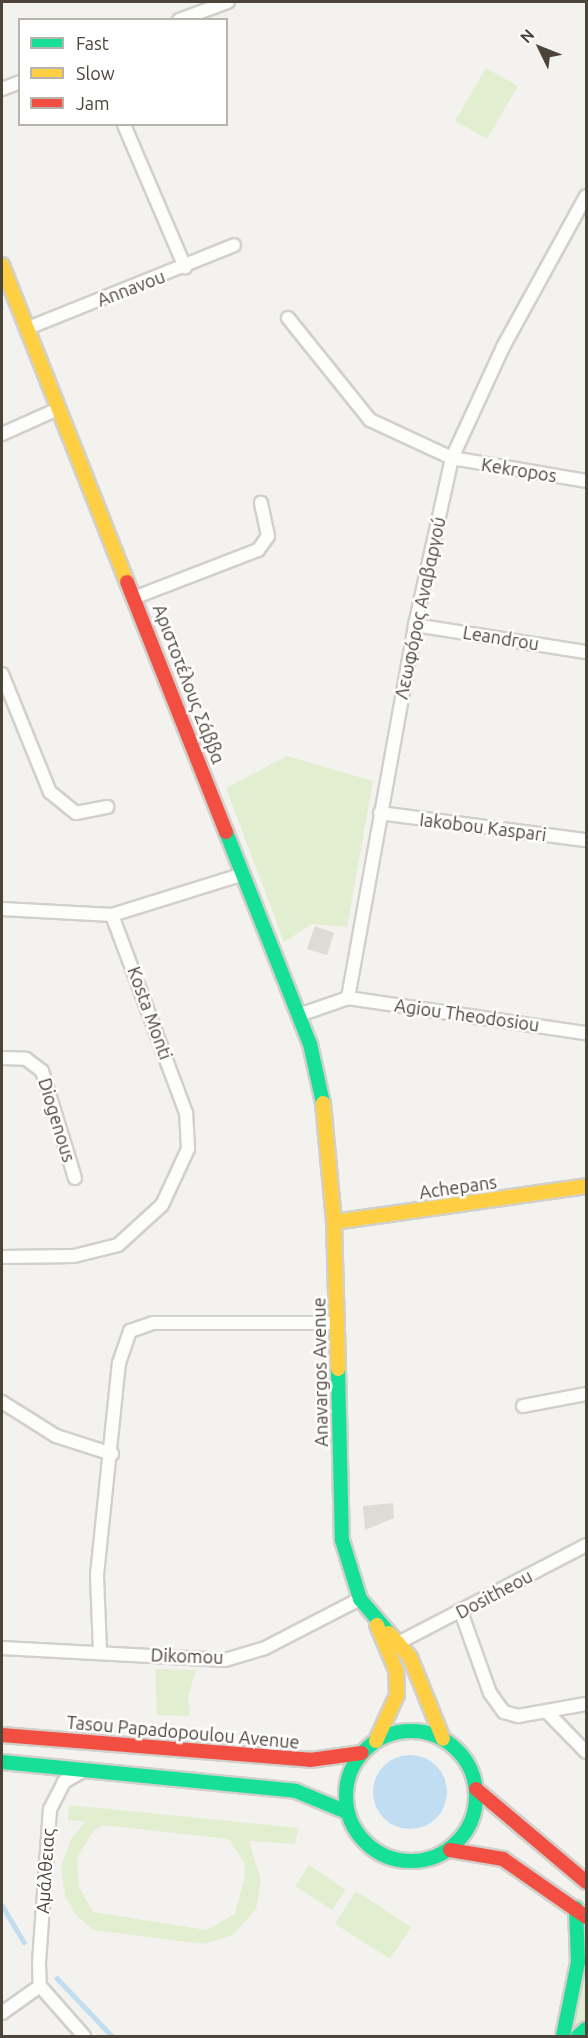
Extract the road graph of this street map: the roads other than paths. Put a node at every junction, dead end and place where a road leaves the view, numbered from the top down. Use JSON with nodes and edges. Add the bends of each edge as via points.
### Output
{"nodes":[{"id":1,"x":228,"y":2,"type":"edge"},
{"id":2,"x":184,"y":18,"type":"edge"},
{"id":3,"x":18,"y":83,"type":"edge"},
{"id":4,"x":2,"y":89,"type":"edge"},
{"id":5,"x":124,"y":126,"type":"edge"},
{"id":6,"x":586,"y":195,"type":"edge"},
{"id":7,"x":234,"y":245,"type":"dead end"},
{"id":8,"x":2,"y":265,"type":"edge"},
{"id":9,"x":185,"y":267,"type":"junction"},
{"id":10,"x":288,"y":318,"type":"dead end"},
{"id":11,"x":28,"y":328,"type":"junction"},
{"id":12,"x":58,"y":409,"type":"junction"},
{"id":13,"x":2,"y":434,"type":"edge"},
{"id":14,"x":452,"y":458,"type":"junction"},
{"id":15,"x":586,"y":481,"type":"edge"},
{"id":16,"x":261,"y":503,"type":"dead end"},
{"id":17,"x":136,"y":597,"type":"junction"},
{"id":18,"x":415,"y":625,"type":"junction"},
{"id":19,"x":586,"y":652,"type":"edge"},
{"id":20,"x":2,"y":674,"type":"edge"},
{"id":21,"x":107,"y":807,"type":"dead end"},
{"id":22,"x":380,"y":813,"type":"junction"},
{"id":23,"x":586,"y":840,"type":"edge"},
{"id":24,"x":244,"y":874,"type":"junction"},
{"id":25,"x":2,"y":909,"type":"edge"},
{"id":26,"x":112,"y":915,"type":"junction"},
{"id":27,"x":348,"y":998,"type":"junction"},
{"id":28,"x":299,"y":1015,"type":"junction"},
{"id":29,"x":586,"y":1033,"type":"edge"},
{"id":30,"x":2,"y":1058,"type":"edge"},
{"id":31,"x":327,"y":1120,"type":"joint"},
{"id":32,"x":75,"y":1179,"type":"dead end"},
{"id":33,"x":586,"y":1186,"type":"edge"},
{"id":34,"x":334,"y":1222,"type":"junction"},
{"id":35,"x":2,"y":1257,"type":"edge"},
{"id":36,"x":337,"y":1323,"type":"junction"},
{"id":37,"x":586,"y":1394,"type":"edge"},
{"id":38,"x":2,"y":1402,"type":"edge"},
{"id":39,"x":523,"y":1406,"type":"dead end"},
{"id":40,"x":112,"y":1454,"type":"junction"},
{"id":41,"x":586,"y":1545,"type":"edge"},
{"id":42,"x":360,"y":1599,"type":"junction"},
{"id":43,"x":461,"y":1612,"type":"junction"},
{"id":44,"x":373,"y":1616,"type":"junction"},
{"id":45,"x":400,"y":1642,"type":"junction"},
{"id":46,"x":2,"y":1648,"type":"edge"},
{"id":47,"x":100,"y":1651,"type":"junction"},
{"id":48,"x":586,"y":1704,"type":"edge"},
{"id":49,"x":547,"y":1712,"type":"junction"},
{"id":50,"x":2,"y":1735,"type":"edge"},
{"id":51,"x":443,"y":1739,"type":"junction"},
{"id":52,"x":376,"y":1741,"type":"junction"},
{"id":53,"x":586,"y":1752,"type":"edge"},
{"id":54,"x":362,"y":1753,"type":"junction"},
{"id":55,"x":2,"y":1762,"type":"edge"},
{"id":56,"x":83,"y":1770,"type":"junction"},
{"id":57,"x":477,"y":1789,"type":"junction"},
{"id":58,"x":347,"y":1812,"type":"junction"},
{"id":59,"x":450,"y":1850,"type":"junction"},
{"id":60,"x":586,"y":1882,"type":"edge"},
{"id":61,"x":581,"y":1912,"type":"edge"},
{"id":62,"x":40,"y":1986,"type":"junction"},
{"id":63,"x":2,"y":2013,"type":"edge"},
{"id":64,"x":586,"y":2029,"type":"edge"},
{"id":65,"x":84,"y":2037,"type":"edge"},
{"id":66,"x":563,"y":2037,"type":"edge"},
{"id":67,"x":578,"y":2037,"type":"edge"}],
"edges":[{"from":1,"to":2,"type":"street"},
{"from":3,"to":4,"type":"street"},
{"from":5,"to":9,"type":"street"},
{"from":6,"to":14,"type":"street","name":"Λεωφόρος Αναβαργού","via":[[503,347]]},
{"from":7,"to":9,"type":"street","name":"Annavou"},
{"from":8,"to":11,"type":"main road","name":"Αριστοτέλους Σάββα"},
{"from":9,"to":11,"type":"street","name":"Annavou"},
{"from":10,"to":14,"type":"street","name":"Kekropos","via":[[370,420]]},
{"from":11,"to":12,"type":"main road","name":"Αριστοτέλους Σάββα"},
{"from":12,"to":13,"type":"street"},
{"from":12,"to":17,"type":"main road","name":"Αριστοτέλους Σάββα"},
{"from":14,"to":15,"type":"street","name":"Kekropos"},
{"from":14,"to":18,"type":"street","name":"Λεωφόρος Αναβαργού"},
{"from":16,"to":17,"type":"street","via":[[268,536],[258,550]]},
{"from":17,"to":24,"type":"main road","name":"Αριστοτέλους Σάββα"},
{"from":18,"to":19,"type":"street","name":"Leandrou"},
{"from":18,"to":22,"type":"street","name":"Λεωφόρος Αναβαργού"},
{"from":20,"to":21,"type":"street","via":[[50,792],[76,813]]},
{"from":22,"to":23,"type":"street","name":"Iakobou Kaspari"},
{"from":22,"to":27,"type":"street","name":"Λεωφόρος Αναβαργού"},
{"from":24,"to":26,"type":"street"},
{"from":24,"to":28,"type":"main road","name":"Αριστοτέλους Σάββα"},
{"from":25,"to":26,"type":"street"},
{"from":26,"to":35,"type":"street","name":"Kosta Monti","via":[[186,1113],[189,1149],[178,1179],[141,1228],[118,1245],[97,1253]]},
{"from":27,"to":28,"type":"street"},
{"from":27,"to":29,"type":"street","name":"Agiou Theodosiou"},
{"from":28,"to":31,"type":"main road","name":"Αριστοτέλους Σάββα","via":[[318,1071]]},
{"from":30,"to":32,"type":"street","name":"Diogenous","via":[[26,1059],[42,1071]]},
{"from":31,"to":34,"type":"main road","name":"Anavargos Avenue"},
{"from":33,"to":34,"type":"main road","name":"Achepans"},
{"from":34,"to":36,"type":"main road","name":"Anavargos Avenue"},
{"from":36,"to":40,"type":"street","via":[[136,1327],[125,1338],[120,1356]]},
{"from":36,"to":42,"type":"main road","name":"Anavargos Avenue","via":[[342,1540]]},
{"from":37,"to":39,"type":"street"},
{"from":38,"to":40,"type":"street","via":[[66,1441]]},
{"from":40,"to":47,"type":"street","via":[[97,1575]]},
{"from":41,"to":43,"type":"street","name":"Dositheou"},
{"from":42,"to":44,"type":"main road","name":"Anavargos Avenue"},
{"from":42,"to":47,"type":"street","name":"Dikomou","via":[[265,1648],[225,1660]]},
{"from":43,"to":45,"type":"street","name":"Dositheou"},
{"from":43,"to":49,"type":"street","via":[[497,1704],[518,1716]]},
{"from":44,"to":45,"type":"main road","name":"Anavargos Avenue"},
{"from":44,"to":52,"type":"main road","name":"Anavargos Avenue","via":[[396,1670],[397,1695]]},
{"from":45,"to":51,"type":"main road","name":"Anavargos Avenue","via":[[418,1674]]},
{"from":46,"to":47,"type":"street","name":"Dikomou"},
{"from":48,"to":49,"type":"street"},
{"from":49,"to":53,"type":"street"},
{"from":50,"to":54,"type":"main road","name":"Tasou Papadopoulou Avenue","via":[[310,1760]]},
{"from":51,"to":52,"type":"main road","via":[[421,1731],[398,1732]]},
{"from":51,"to":57,"type":"main road","via":[[468,1762]]},
{"from":52,"to":54,"type":"main road"},
{"from":54,"to":58,"type":"main road","via":[[346,1791]]},
{"from":55,"to":56,"type":"main road"},
{"from":56,"to":58,"type":"main road","via":[[296,1791]]},
{"from":56,"to":62,"type":"street","name":"Αμάλθειας","via":[[64,1782],[50,1809]]},
{"from":57,"to":59,"type":"main road","via":[[471,1823]]},
{"from":57,"to":60,"type":"main road"},
{"from":58,"to":59,"type":"main road","via":[[355,1832],[388,1858],[409,1862]]},
{"from":59,"to":61,"type":"main road","via":[[503,1859]]},
{"from":61,"to":66,"type":"main road","via":[[578,1962]]},
{"from":62,"to":63,"type":"street"},
{"from":62,"to":65,"type":"street"},
{"from":64,"to":67,"type":"main road"}]}
